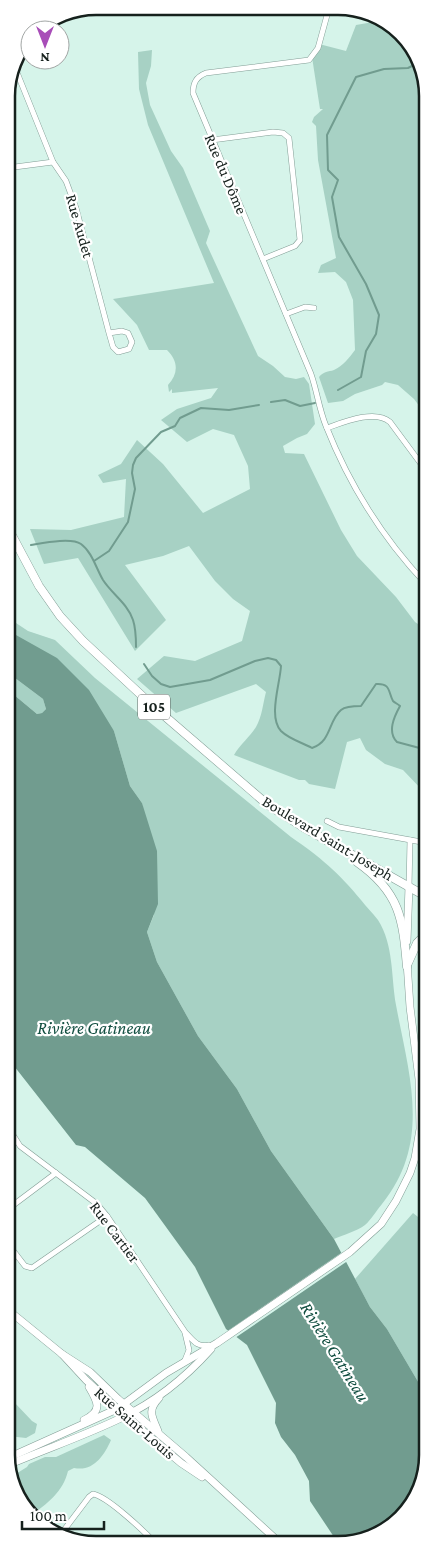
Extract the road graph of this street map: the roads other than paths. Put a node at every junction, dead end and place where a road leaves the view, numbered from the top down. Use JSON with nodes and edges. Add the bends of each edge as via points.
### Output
{"nodes":[{"id":1,"x":328,"y":15,"type":"edge"},
{"id":2,"x":18,"y":75,"type":"edge"},
{"id":3,"x":212,"y":140,"type":"junction"},
{"id":4,"x":53,"y":162,"type":"junction"},
{"id":5,"x":15,"y":167,"type":"edge"},
{"id":6,"x":263,"y":259,"type":"junction"},
{"id":7,"x":314,"y":308,"type":"dead end"},
{"id":8,"x":286,"y":314,"type":"junction"},
{"id":9,"x":109,"y":332,"type":"junction"},
{"id":10,"x":327,"y":428,"type":"junction"},
{"id":11,"x":419,"y":462,"type":"edge"},
{"id":12,"x":15,"y":542,"type":"edge"},
{"id":13,"x":419,"y":575,"type":"edge"},
{"id":14,"x":327,"y":821,"type":"dead end"},
{"id":15,"x":303,"y":827,"type":"junction"},
{"id":16,"x":410,"y":840,"type":"junction"},
{"id":17,"x":419,"y":842,"type":"edge"},
{"id":18,"x":409,"y":887,"type":"junction"},
{"id":19,"x":419,"y":893,"type":"edge"},
{"id":20,"x":419,"y":940,"type":"edge"},
{"id":21,"x":407,"y":968,"type":"junction"},
{"id":22,"x":419,"y":1090,"type":"edge"},
{"id":23,"x":419,"y":1121,"type":"edge"},
{"id":24,"x":15,"y":1138,"type":"edge"},
{"id":25,"x":56,"y":1173,"type":"junction"},
{"id":26,"x":15,"y":1204,"type":"edge"},
{"id":27,"x":107,"y":1216,"type":"junction"},
{"id":28,"x":15,"y":1253,"type":"edge"},
{"id":29,"x":15,"y":1316,"type":"edge"},
{"id":30,"x":185,"y":1332,"type":"junction"},
{"id":31,"x":217,"y":1343,"type":"junction"},
{"id":32,"x":62,"y":1354,"type":"junction"},
{"id":33,"x":183,"y":1362,"type":"junction"},
{"id":34,"x":86,"y":1380,"type":"junction"},
{"id":35,"x":172,"y":1386,"type":"junction"},
{"id":36,"x":124,"y":1404,"type":"junction"},
{"id":37,"x":117,"y":1409,"type":"junction"},
{"id":38,"x":133,"y":1412,"type":"junction"},
{"id":39,"x":125,"y":1416,"type":"junction"},
{"id":40,"x":159,"y":1432,"type":"junction"},
{"id":41,"x":17,"y":1454,"type":"joint"},
{"id":42,"x":16,"y":1462,"type":"edge"},
{"id":43,"x":214,"y":1484,"type":"junction"},
{"id":44,"x":64,"y":1529,"type":"edge"},
{"id":45,"x":147,"y":1536,"type":"edge"},
{"id":46,"x":272,"y":1536,"type":"edge"}],
"edges":[{"from":1,"to":3,"type":"street","name":"Rue du Dôme","via":[[318,48],[309,60],[206,74],[197,78],[194,98]]},
{"from":2,"to":4,"type":"street","name":"Rue Audet"},
{"from":3,"to":6,"type":"street","name":"Rue du Dôme"},
{"from":3,"to":6,"type":"street","via":[[274,132],[289,138],[300,240],[295,246]]},
{"from":4,"to":5,"type":"street"},
{"from":4,"to":9,"type":"street","name":"Rue Audet","via":[[75,203]]},
{"from":6,"to":8,"type":"street","name":"Rue du Dôme"},
{"from":7,"to":8,"type":"street","via":[[305,307]]},
{"from":8,"to":10,"type":"street","name":"Rue du Dôme","via":[[317,390]]},
{"from":9,"to":9,"type":"street","name":"Rue Audet","via":[[115,350],[129,349],[132,338],[128,333]]},
{"from":10,"to":11,"type":"street","via":[[346,421],[383,417]]},
{"from":10,"to":13,"type":"street","name":"Rue du Dôme","via":[[371,514]]},
{"from":12,"to":15,"type":"main road","name":"Boulevard Saint-Joseph","number":"105","via":[[44,594],[83,641],[249,790]]},
{"from":14,"to":16,"type":"street","via":[[340,827]]},
{"from":15,"to":18,"type":"main road","name":"Boulevard Saint-Joseph","number":"105"},
{"from":15,"to":21,"type":"main road","via":[[364,867],[390,896],[402,924]]},
{"from":16,"to":17,"type":"street"},
{"from":16,"to":18,"type":"street"},
{"from":18,"to":19,"type":"main road","number":"105"},
{"from":18,"to":21,"type":"main road"},
{"from":20,"to":21,"type":"main road"},
{"from":21,"to":22,"type":"main road"},
{"from":23,"to":31,"type":"main road","via":[[418,1142],[410,1173],[381,1224],[350,1252]]},
{"from":24,"to":25,"type":"street","name":"Rue Cartier","via":[[20,1146]]},
{"from":25,"to":26,"type":"street"},
{"from":25,"to":27,"type":"street","name":"Rue Cartier","via":[[97,1204]]},
{"from":27,"to":28,"type":"street","via":[[32,1268],[25,1266]]},
{"from":27,"to":30,"type":"street","name":"Rue Cartier"},
{"from":29,"to":32,"type":"main road","name":"Rue Saint-Louis"},
{"from":30,"to":31,"type":"street","name":"Rue Cartier","via":[[200,1347]]},
{"from":30,"to":33,"type":"street","name":"Rue Cartier","via":[[189,1350]]},
{"from":31,"to":33,"type":"main road"},
{"from":31,"to":35,"type":"main road"},
{"from":32,"to":34,"type":"main road","name":"Rue Saint-Louis"},
{"from":32,"to":36,"type":"main road","name":"Rue Saint-Louis","via":[[90,1372]]},
{"from":33,"to":36,"type":"main road"},
{"from":34,"to":37,"type":"main road","name":"Rue Saint-Louis"},
{"from":34,"to":41,"type":"main road","via":[[97,1402],[96,1411]]},
{"from":35,"to":38,"type":"main road"},
{"from":35,"to":40,"type":"main road","via":[[151,1409]]},
{"from":36,"to":37,"type":"main road"},
{"from":36,"to":38,"type":"main road","name":"Rue Saint-Louis"},
{"from":37,"to":39,"type":"main road","name":"Rue Saint-Louis"},
{"from":37,"to":41,"type":"main road"},
{"from":38,"to":39,"type":"main road"},
{"from":38,"to":40,"type":"main road","name":"Rue Saint-Louis"},
{"from":39,"to":42,"type":"main road"},
{"from":39,"to":43,"type":"main road","name":"Rue Saint-Louis","via":[[181,1463]]},
{"from":40,"to":43,"type":"main road","name":"Rue Saint-Louis"},
{"from":43,"to":46,"type":"main road","name":"Rue Saint-Louis"},
{"from":44,"to":45,"type":"street","via":[[93,1494],[111,1504]]}]}
